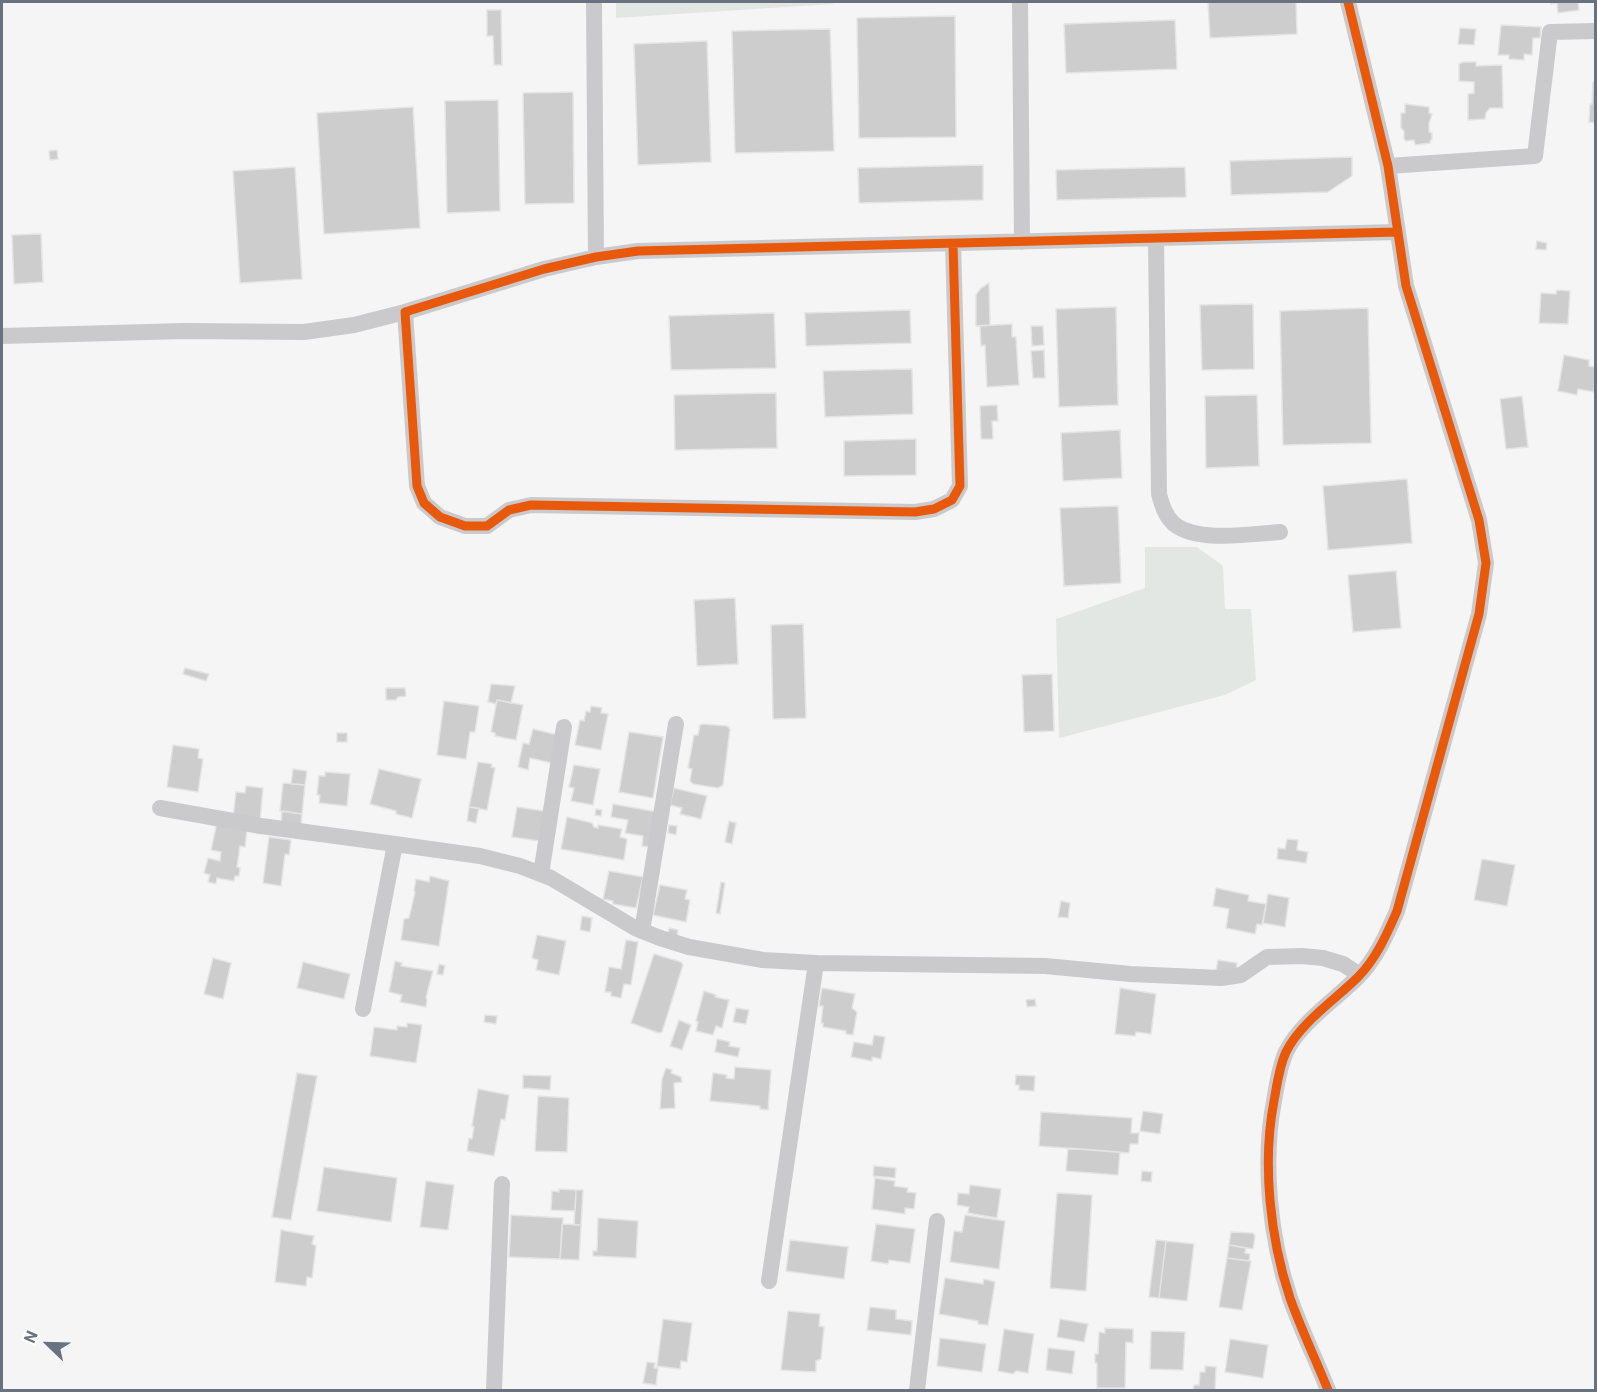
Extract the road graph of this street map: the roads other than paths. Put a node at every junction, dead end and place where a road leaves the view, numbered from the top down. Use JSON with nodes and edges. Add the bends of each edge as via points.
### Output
{"nodes":[{"id":1,"x":594,"y":2,"type":"edge"},
{"id":2,"x":1020,"y":2,"type":"edge"},
{"id":3,"x":1348,"y":2,"type":"edge"},
{"id":4,"x":1596,"y":31,"type":"edge"},
{"id":5,"x":1388,"y":166,"type":"junction"},
{"id":6,"x":1398,"y":232,"type":"junction"},
{"id":7,"x":1156,"y":238,"type":"junction"},
{"id":8,"x":1022,"y":242,"type":"junction"},
{"id":9,"x":953,"y":243,"type":"junction"},
{"id":10,"x":596,"y":256,"type":"junction"},
{"id":11,"x":405,"y":312,"type":"junction"},
{"id":12,"x":2,"y":336,"type":"edge"},
{"id":13,"x":1280,"y":532,"type":"dead end"},
{"id":14,"x":676,"y":724,"type":"dead end"},
{"id":15,"x":564,"y":727,"type":"dead end"},
{"id":16,"x":160,"y":808,"type":"dead end"},
{"id":17,"x":395,"y":844,"type":"junction"},
{"id":18,"x":541,"y":874,"type":"junction"},
{"id":19,"x":642,"y":931,"type":"junction"},
{"id":20,"x":816,"y":963,"type":"junction"},
{"id":21,"x":1360,"y":975,"type":"junction"},
{"id":22,"x":363,"y":1009,"type":"dead end"},
{"id":23,"x":502,"y":1184,"type":"dead end"},
{"id":24,"x":937,"y":1221,"type":"dead end"},
{"id":25,"x":769,"y":1281,"type":"dead end"},
{"id":26,"x":494,"y":1390,"type":"edge"},
{"id":27,"x":917,"y":1390,"type":"edge"},
{"id":28,"x":1328,"y":1390,"type":"edge"}],
"edges":[{"from":1,"to":10,"type":"street"},
{"from":2,"to":8,"type":"street"},
{"from":3,"to":5,"type":"street"},
{"from":4,"to":5,"type":"street","via":[[1550,32],[1535,156]]},
{"from":5,"to":6,"type":"street"},
{"from":6,"to":7,"type":"street"},
{"from":6,"to":21,"type":"street","via":[[1406,286],[1479,520],[1486,563],[1479,614],[1397,911],[1384,942]]},
{"from":7,"to":8,"type":"street"},
{"from":7,"to":13,"type":"street","via":[[1159,494],[1164,510],[1173,524],[1209,536]]},
{"from":8,"to":9,"type":"street"},
{"from":9,"to":10,"type":"street","via":[[638,251]]},
{"from":9,"to":11,"type":"street","via":[[960,486],[952,500],[934,509],[915,512],[531,505],[509,510],[487,526],[465,526],[440,517],[423,502],[417,486]]},
{"from":10,"to":11,"type":"street"},
{"from":11,"to":12,"type":"street","via":[[304,332]]},
{"from":14,"to":19,"type":"street"},
{"from":15,"to":18,"type":"street"},
{"from":16,"to":17,"type":"street"},
{"from":17,"to":18,"type":"street","via":[[480,856]]},
{"from":17,"to":22,"type":"street"},
{"from":18,"to":19,"type":"street"},
{"from":19,"to":20,"type":"street","via":[[699,949],[763,960]]},
{"from":20,"to":21,"type":"street","via":[[1045,966],[1221,978],[1241,975],[1267,957],[1302,956],[1343,964]]},
{"from":20,"to":25,"type":"street"},
{"from":21,"to":28,"type":"street","via":[[1305,1026],[1286,1052],[1271,1117],[1268,1160],[1273,1230],[1290,1297]]},
{"from":23,"to":26,"type":"street"},
{"from":24,"to":27,"type":"street"}]}
